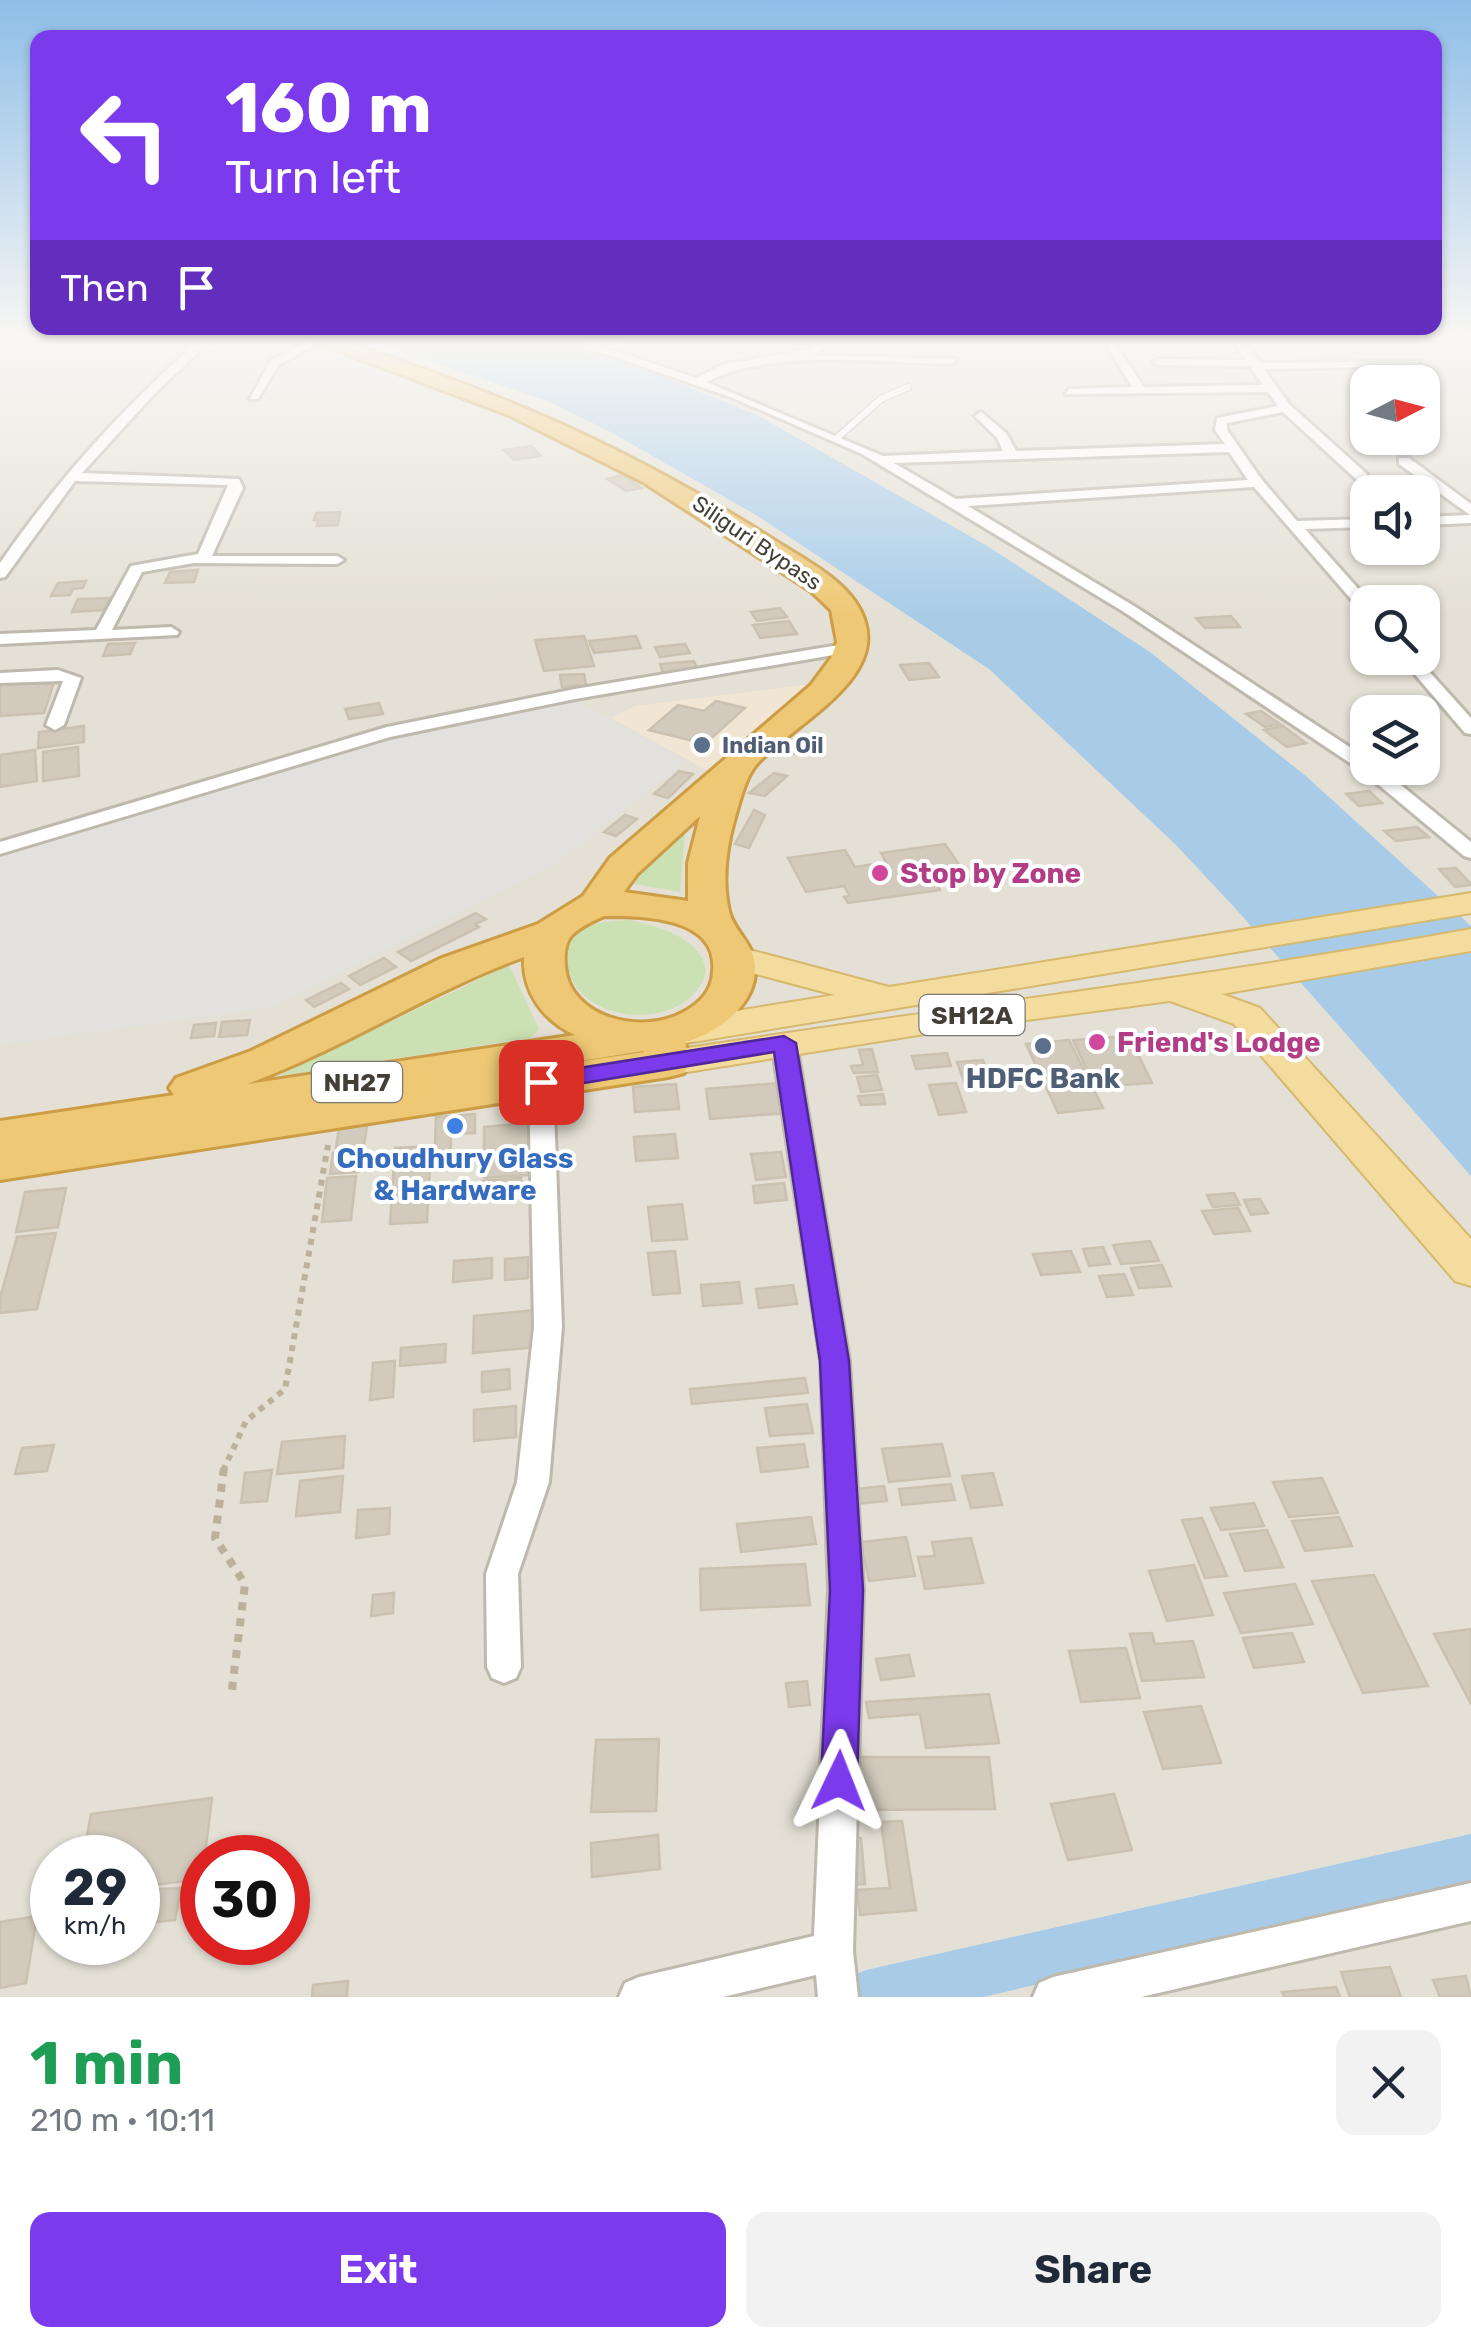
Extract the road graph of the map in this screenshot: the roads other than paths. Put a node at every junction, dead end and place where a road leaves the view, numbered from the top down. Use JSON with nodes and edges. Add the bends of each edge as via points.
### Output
{"nodes":[{"id":1,"x":118,"y":430,"type":"edge"},
{"id":2,"x":557,"y":430,"type":"edge"},
{"id":3,"x":821,"y":430,"type":"edge"},
{"id":4,"x":846,"y":430,"type":"edge"},
{"id":5,"x":996,"y":430,"type":"edge"},
{"id":6,"x":1224,"y":430,"type":"edge"},
{"id":7,"x":1310,"y":430,"type":"edge"},
{"id":8,"x":838,"y":437,"type":"junction"},
{"id":9,"x":1231,"y":448,"type":"junction"},
{"id":10,"x":1012,"y":457,"type":"junction"},
{"id":11,"x":881,"y":459,"type":"junction"},
{"id":12,"x":1404,"y":461,"type":"dead end"},
{"id":13,"x":1360,"y":475,"type":"edge"},
{"id":14,"x":71,"y":478,"type":"junction"},
{"id":15,"x":1257,"y":483,"type":"junction"},
{"id":16,"x":957,"y":504,"type":"junction"},
{"id":17,"x":1471,"y":515,"type":"edge"},
{"id":18,"x":1440,"y":519,"type":"edge"},
{"id":19,"x":1350,"y":523,"type":"edge"},
{"id":20,"x":1294,"y":525,"type":"junction"},
{"id":21,"x":199,"y":560,"type":"junction"},
{"id":22,"x":336,"y":560,"type":"dead end"},
{"id":23,"x":0,"y":574,"type":"edge"},
{"id":24,"x":1350,"y":589,"type":"edge"},
{"id":25,"x":170,"y":632,"type":"dead end"},
{"id":26,"x":102,"y":634,"type":"junction"},
{"id":27,"x":0,"y":639,"type":"edge"},
{"id":28,"x":851,"y":648,"type":"junction"},
{"id":29,"x":1424,"y":675,"type":"edge"},
{"id":30,"x":0,"y":678,"type":"edge"},
{"id":31,"x":55,"y":725,"type":"dead end"},
{"id":32,"x":1471,"y":729,"type":"edge"},
{"id":33,"x":1350,"y":755,"type":"edge"},
{"id":34,"x":739,"y":761,"type":"junction"},
{"id":35,"x":1390,"y":785,"type":"edge"},
{"id":36,"x":0,"y":848,"type":"edge"},
{"id":37,"x":1471,"y":852,"type":"edge"},
{"id":38,"x":1471,"y":903,"type":"edge"},
{"id":39,"x":597,"y":904,"type":"junction"},
{"id":40,"x":552,"y":933,"type":"junction"},
{"id":41,"x":1471,"y":940,"type":"edge"},
{"id":42,"x":724,"y":942,"type":"junction"},
{"id":43,"x":1258,"y":990,"type":"junction"},
{"id":44,"x":906,"y":996,"type":"junction"},
{"id":45,"x":784,"y":1043,"type":"junction"},
{"id":46,"x":665,"y":1049,"type":"junction"},
{"id":47,"x":541,"y":1082,"type":"junction"},
{"id":48,"x":52,"y":1129,"type":"junction"},
{"id":49,"x":0,"y":1137,"type":"edge"},
{"id":50,"x":0,"y":1164,"type":"edge"},
{"id":51,"x":1471,"y":1269,"type":"edge"},
{"id":52,"x":504,"y":1666,"type":"dead end"},
{"id":53,"x":1471,"y":1902,"type":"edge"},
{"id":54,"x":835,"y":1970,"type":"edge"},
{"id":55,"x":638,"y":1997,"type":"edge"},
{"id":56,"x":1053,"y":1997,"type":"edge"}],
"edges":[{"from":1,"to":14,"type":"street"},
{"from":2,"to":28,"type":"highway","name":"Siliguri Bypass","via":[[698,503],[807,575],[843,605],[852,624]]},
{"from":3,"to":8,"type":"street"},
{"from":4,"to":8,"type":"lane"},
{"from":5,"to":10,"type":"street"},
{"from":6,"to":9,"type":"street"},
{"from":7,"to":13,"type":"street"},
{"from":8,"to":11,"type":"street"},
{"from":9,"to":10,"type":"street"},
{"from":9,"to":15,"type":"street"},
{"from":10,"to":11,"type":"street"},
{"from":11,"to":16,"type":"street"},
{"from":12,"to":17,"type":"street"},
{"from":14,"to":21,"type":"street","via":[[234,482],[231,502]]},
{"from":14,"to":23,"type":"street"},
{"from":15,"to":16,"type":"street"},
{"from":15,"to":20,"type":"street"},
{"from":16,"to":33,"type":"street"},
{"from":17,"to":18,"type":"street"},
{"from":19,"to":20,"type":"street"},
{"from":20,"to":24,"type":"street"},
{"from":21,"to":22,"type":"street"},
{"from":21,"to":26,"type":"street","via":[[136,569]]},
{"from":25,"to":26,"type":"street"},
{"from":26,"to":27,"type":"street"},
{"from":28,"to":34,"type":"highway","number":"NH27","via":[[829,683]]},
{"from":28,"to":36,"type":"street","via":[[387,732]]},
{"from":29,"to":32,"type":"street"},
{"from":30,"to":31,"type":"street","via":[[74,678]]},
{"from":34,"to":39,"type":"highway","number":"NH27","via":[[623,866]]},
{"from":34,"to":42,"type":"highway","number":"NH27","via":[[712,826],[706,868],[708,910]]},
{"from":35,"to":37,"type":"street"},
{"from":38,"to":44,"type":"main road","number":"SH12A"},
{"from":39,"to":40,"type":"highway","number":"NH27"},
{"from":39,"to":42,"type":"highway","via":[[682,911]]},
{"from":40,"to":46,"type":"highway","number":"NH27","via":[[544,976],[552,995],[569,1012],[611,1033]]},
{"from":40,"to":48,"type":"highway","number":"NH27","via":[[456,968],[267,1061]]},
{"from":41,"to":43,"type":"main road","number":"SH12A"},
{"from":42,"to":44,"type":"main road","number":"SH12A","via":[[798,977]]},
{"from":42,"to":46,"type":"highway","number":"NH27","via":[[734,982],[717,1008]]},
{"from":43,"to":45,"type":"main road","number":"SH12A","via":[[1072,1001]]},
{"from":43,"to":51,"type":"main road"},
{"from":44,"to":46,"type":"main road","number":"SH12A"},
{"from":45,"to":46,"type":"main road","number":"SH12A"},
{"from":45,"to":54,"type":"street","via":[[835,1361],[846,1590]]},
{"from":46,"to":47,"type":"highway","number":"NH27"},
{"from":46,"to":48,"type":"highway","number":"NH27"},
{"from":47,"to":50,"type":"highway","number":"NH27"},
{"from":47,"to":52,"type":"street","via":[[548,1326],[533,1482],[502,1574]]},
{"from":48,"to":49,"type":"highway","number":"NH27"},
{"from":53,"to":56,"type":"street"},
{"from":54,"to":55,"type":"street"}]}
